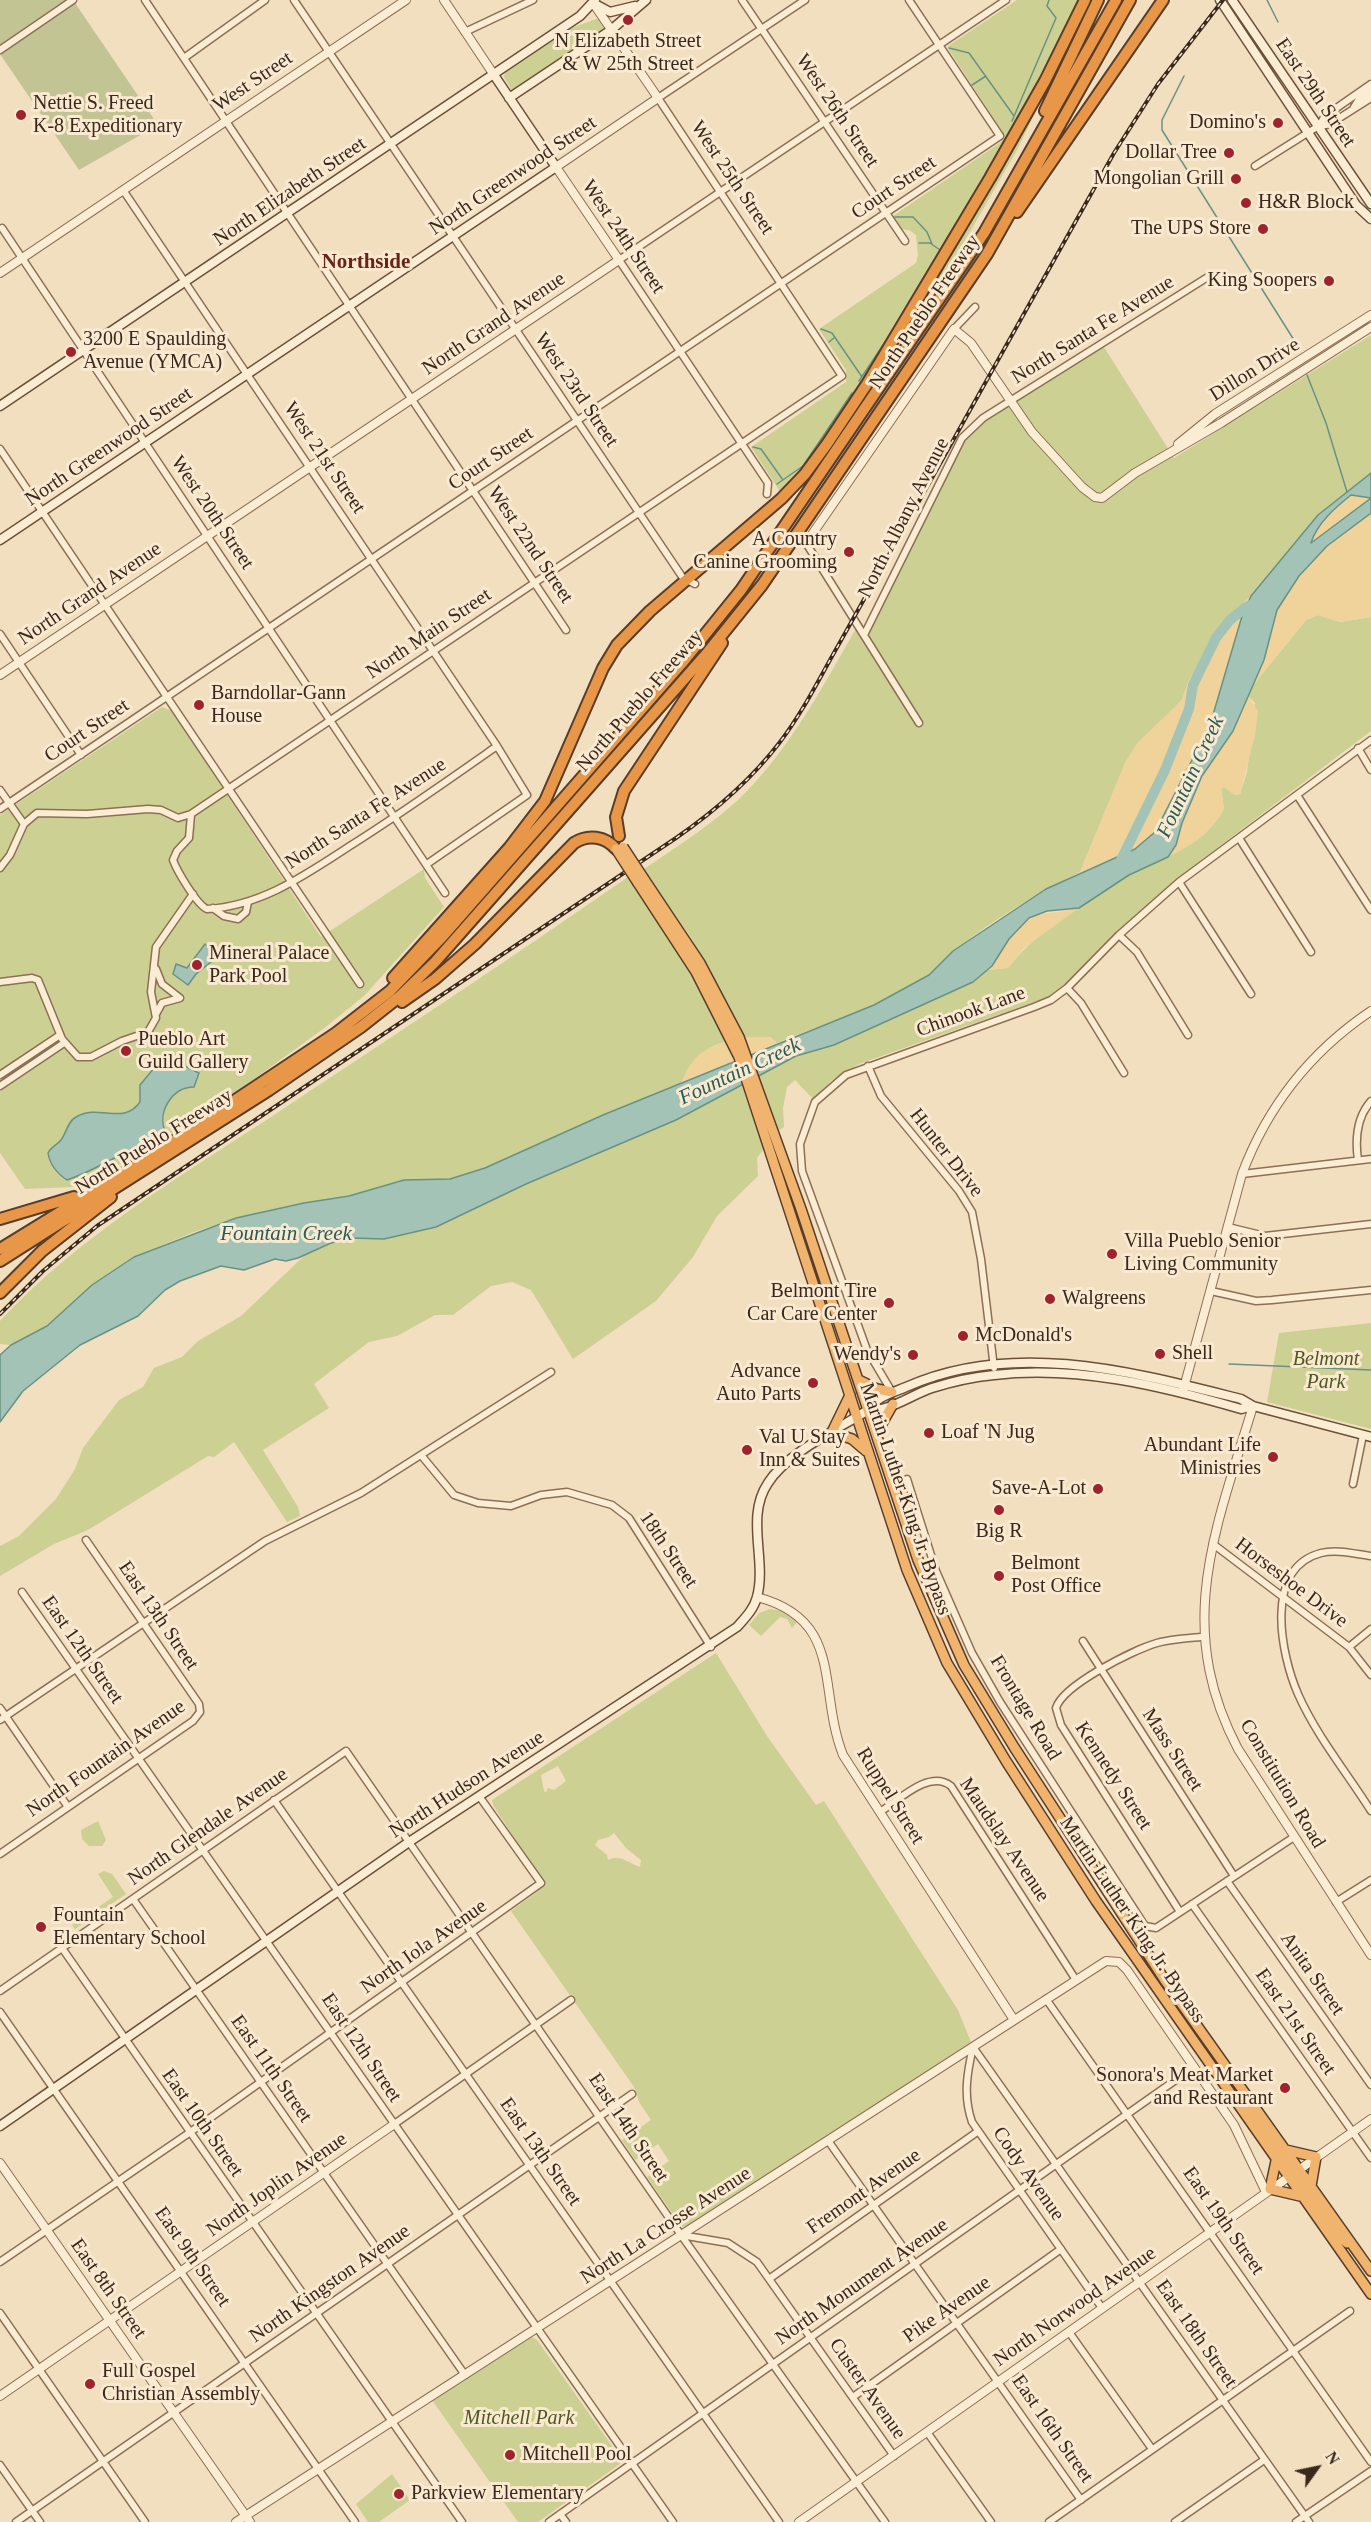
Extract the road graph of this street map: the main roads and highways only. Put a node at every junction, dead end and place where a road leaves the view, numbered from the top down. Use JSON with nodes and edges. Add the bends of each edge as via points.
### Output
{"nodes":[{"id":1,"x":1085,"y":0,"type":"edge"},
{"id":2,"x":1098,"y":0,"type":"edge"},
{"id":3,"x":1116,"y":0,"type":"edge"},
{"id":4,"x":1130,"y":0,"type":"edge"},
{"id":5,"x":1163,"y":0,"type":"edge"},
{"id":6,"x":1168,"y":0,"type":"edge"},
{"id":7,"x":1220,"y":0,"type":"edge"},
{"id":8,"x":1232,"y":0,"type":"edge"},
{"id":9,"x":593,"y":1,"type":"edge"},
{"id":10,"x":643,"y":2,"type":"edge"},
{"id":11,"x":1152,"y":17,"type":"junction"},
{"id":12,"x":494,"y":75,"type":"junction"},
{"id":13,"x":509,"y":98,"type":"junction"},
{"id":14,"x":1026,"y":156,"type":"junction"},
{"id":15,"x":556,"y":166,"type":"joint"},
{"id":16,"x":1371,"y":204,"type":"edge"},
{"id":17,"x":1371,"y":219,"type":"edge"},
{"id":18,"x":987,"y":254,"type":"junction"},
{"id":19,"x":0,"y":406,"type":"edge"},
{"id":20,"x":0,"y":540,"type":"edge"},
{"id":21,"x":741,"y":612,"type":"junction"},
{"id":22,"x":619,"y":844,"type":"junction"},
{"id":23,"x":363,"y":1013,"type":"junction"},
{"id":24,"x":361,"y":1027,"type":"junction"},
{"id":25,"x":757,"y":1093,"type":"junction"},
{"id":26,"x":126,"y":1182,"type":"junction"},
{"id":27,"x":94,"y":1190,"type":"junction"},
{"id":28,"x":0,"y":1219,"type":"edge"},
{"id":29,"x":0,"y":1249,"type":"edge"},
{"id":30,"x":0,"y":1261,"type":"edge"},
{"id":31,"x":0,"y":1293,"type":"edge"},
{"id":32,"x":859,"y":1380,"type":"junction"},
{"id":33,"x":1183,"y":1388,"type":"junction"},
{"id":34,"x":892,"y":1392,"type":"junction"},
{"id":35,"x":850,"y":1395,"type":"junction"},
{"id":36,"x":893,"y":1404,"type":"junction"},
{"id":37,"x":868,"y":1410,"type":"junction"},
{"id":38,"x":857,"y":1417,"type":"junction"},
{"id":39,"x":832,"y":1432,"type":"junction"},
{"id":40,"x":876,"y":1434,"type":"junction"},
{"id":41,"x":1367,"y":1436,"type":"edge"},
{"id":42,"x":868,"y":1452,"type":"junction"},
{"id":43,"x":1224,"y":2088,"type":"junction"},
{"id":44,"x":0,"y":2126,"type":"edge"},
{"id":45,"x":1286,"y":2150,"type":"junction"},
{"id":46,"x":1276,"y":2161,"type":"junction"},
{"id":47,"x":1293,"y":2173,"type":"junction"},
{"id":48,"x":1311,"y":2186,"type":"junction"},
{"id":49,"x":1301,"y":2196,"type":"junction"},
{"id":50,"x":1360,"y":2256,"type":"junction"},
{"id":51,"x":1371,"y":2271,"type":"edge"},
{"id":52,"x":1371,"y":2294,"type":"edge"}],
"edges":[{"from":1,"to":23,"type":"highway","via":[[990,178],[827,444],[781,499],[617,645],[603,668],[556,780],[533,819]]},
{"from":2,"to":14,"type":"highway"},
{"from":3,"to":14,"type":"highway","name":"North Pueblo Freeway"},
{"from":4,"to":18,"type":"highway","name":"North Pueblo Freeway"},
{"from":5,"to":11,"type":"highway"},
{"from":6,"to":11,"type":"highway"},
{"from":7,"to":17,"type":"main road","name":"East 29th Street","via":[[1356,205]]},
{"from":8,"to":16,"type":"main road","name":"East 29th Street"},
{"from":9,"to":10,"type":"main road","via":[[610,12]]},
{"from":9,"to":12,"type":"main road","name":"North Elizabeth Street","via":[[580,16]]},
{"from":10,"to":13,"type":"main road","via":[[611,30]]},
{"from":11,"to":18,"type":"highway"},
{"from":12,"to":13,"type":"main road","name":"West 24th Street"},
{"from":12,"to":19,"type":"main road","name":"North Elizabeth Street"},
{"from":13,"to":15,"type":"main road","name":"West 24th Street"},
{"from":14,"to":23,"type":"highway","name":"North Pueblo Freeway","via":[[956,275],[726,611],[416,966]]},
{"from":15,"to":20,"type":"main road","name":"North Greenwood Street"},
{"from":18,"to":21,"type":"highway","name":"North Pueblo Freeway"},
{"from":21,"to":22,"type":"highway","via":[[624,791],[616,817]]},
{"from":21,"to":24,"type":"highway","name":"North Pueblo Freeway","via":[[435,962]]},
{"from":22,"to":24,"type":"highway","via":[[596,837],[574,843],[452,964],[407,999]]},
{"from":22,"to":25,"type":"highway","name":"Martin Luther King Jr. Bypass","bridge":true,"via":[[718,1002]]},
{"from":23,"to":27,"type":"highway","name":"North Pueblo Freeway","via":[[200,1124]]},
{"from":24,"to":26,"type":"highway","name":"North Pueblo Freeway"},
{"from":25,"to":32,"type":"highway","name":"Martin Luther King Jr. Bypass"},
{"from":25,"to":35,"type":"highway","name":"Martin Luther King Jr. Bypass"},
{"from":26,"to":30,"type":"highway","name":"North Pueblo Freeway"},
{"from":26,"to":31,"type":"highway","via":[[42,1251]]},
{"from":27,"to":28,"type":"highway"},
{"from":27,"to":29,"type":"highway","name":"North Pueblo Freeway"},
{"from":32,"to":34,"type":"highway"},
{"from":32,"to":37,"type":"highway","name":"Martin Luther King Jr. Bypass"},
{"from":33,"to":34,"type":"main road","via":[[1136,1373],[1067,1365],[993,1364],[952,1371]]},
{"from":33,"to":36,"type":"main road","via":[[1065,1375],[994,1375],[932,1388]]},
{"from":33,"to":41,"type":"main road","via":[[1241,1399],[1253,1406]]},
{"from":34,"to":37,"type":"main road","via":[[873,1401]]},
{"from":35,"to":38,"type":"highway","name":"Martin Luther King Jr. Bypass"},
{"from":35,"to":39,"type":"highway"},
{"from":36,"to":37,"type":"main road"},
{"from":36,"to":40,"type":"highway"},
{"from":37,"to":38,"type":"main road"},
{"from":37,"to":40,"type":"highway","name":"Martin Luther King Jr. Bypass"},
{"from":38,"to":39,"type":"main road"},
{"from":38,"to":42,"type":"highway","name":"Martin Luther King Jr. Bypass"},
{"from":39,"to":42,"type":"highway","via":[[852,1439]]},
{"from":39,"to":44,"type":"main road","name":"North Hudson Avenue","via":[[790,1460],[767,1484],[757,1512],[758,1597],[737,1627],[409,1842]]},
{"from":40,"to":45,"type":"highway","name":"Martin Luther King Jr. Bypass","via":[[918,1560],[964,1665],[1107,1894]]},
{"from":42,"to":43,"type":"highway","name":"Martin Luther King Jr. Bypass","via":[[917,1595],[947,1663],[1096,1902]]},
{"from":43,"to":46,"type":"highway","name":"Martin Luther King Jr. Bypass"},
{"from":43,"to":47,"type":"highway","via":[[1251,2113]]},
{"from":45,"to":47,"type":"highway","name":"Martin Luther King Jr. Bypass"},
{"from":45,"to":48,"type":"highway","via":[[1316,2157]]},
{"from":46,"to":47,"type":"highway","name":"Martin Luther King Jr. Bypass"},
{"from":46,"to":49,"type":"highway","via":[[1268,2191]]},
{"from":47,"to":48,"type":"highway","name":"Martin Luther King Jr. Bypass"},
{"from":47,"to":49,"type":"highway","name":"Martin Luther King Jr. Bypass"},
{"from":47,"to":50,"type":"highway","via":[[1335,2232]]},
{"from":48,"to":50,"type":"highway","name":"Martin Luther King Jr. Bypass"},
{"from":49,"to":52,"type":"highway","name":"Martin Luther King Jr. Bypass"},
{"from":50,"to":51,"type":"highway","name":"Martin Luther King Jr. Bypass"}]}
